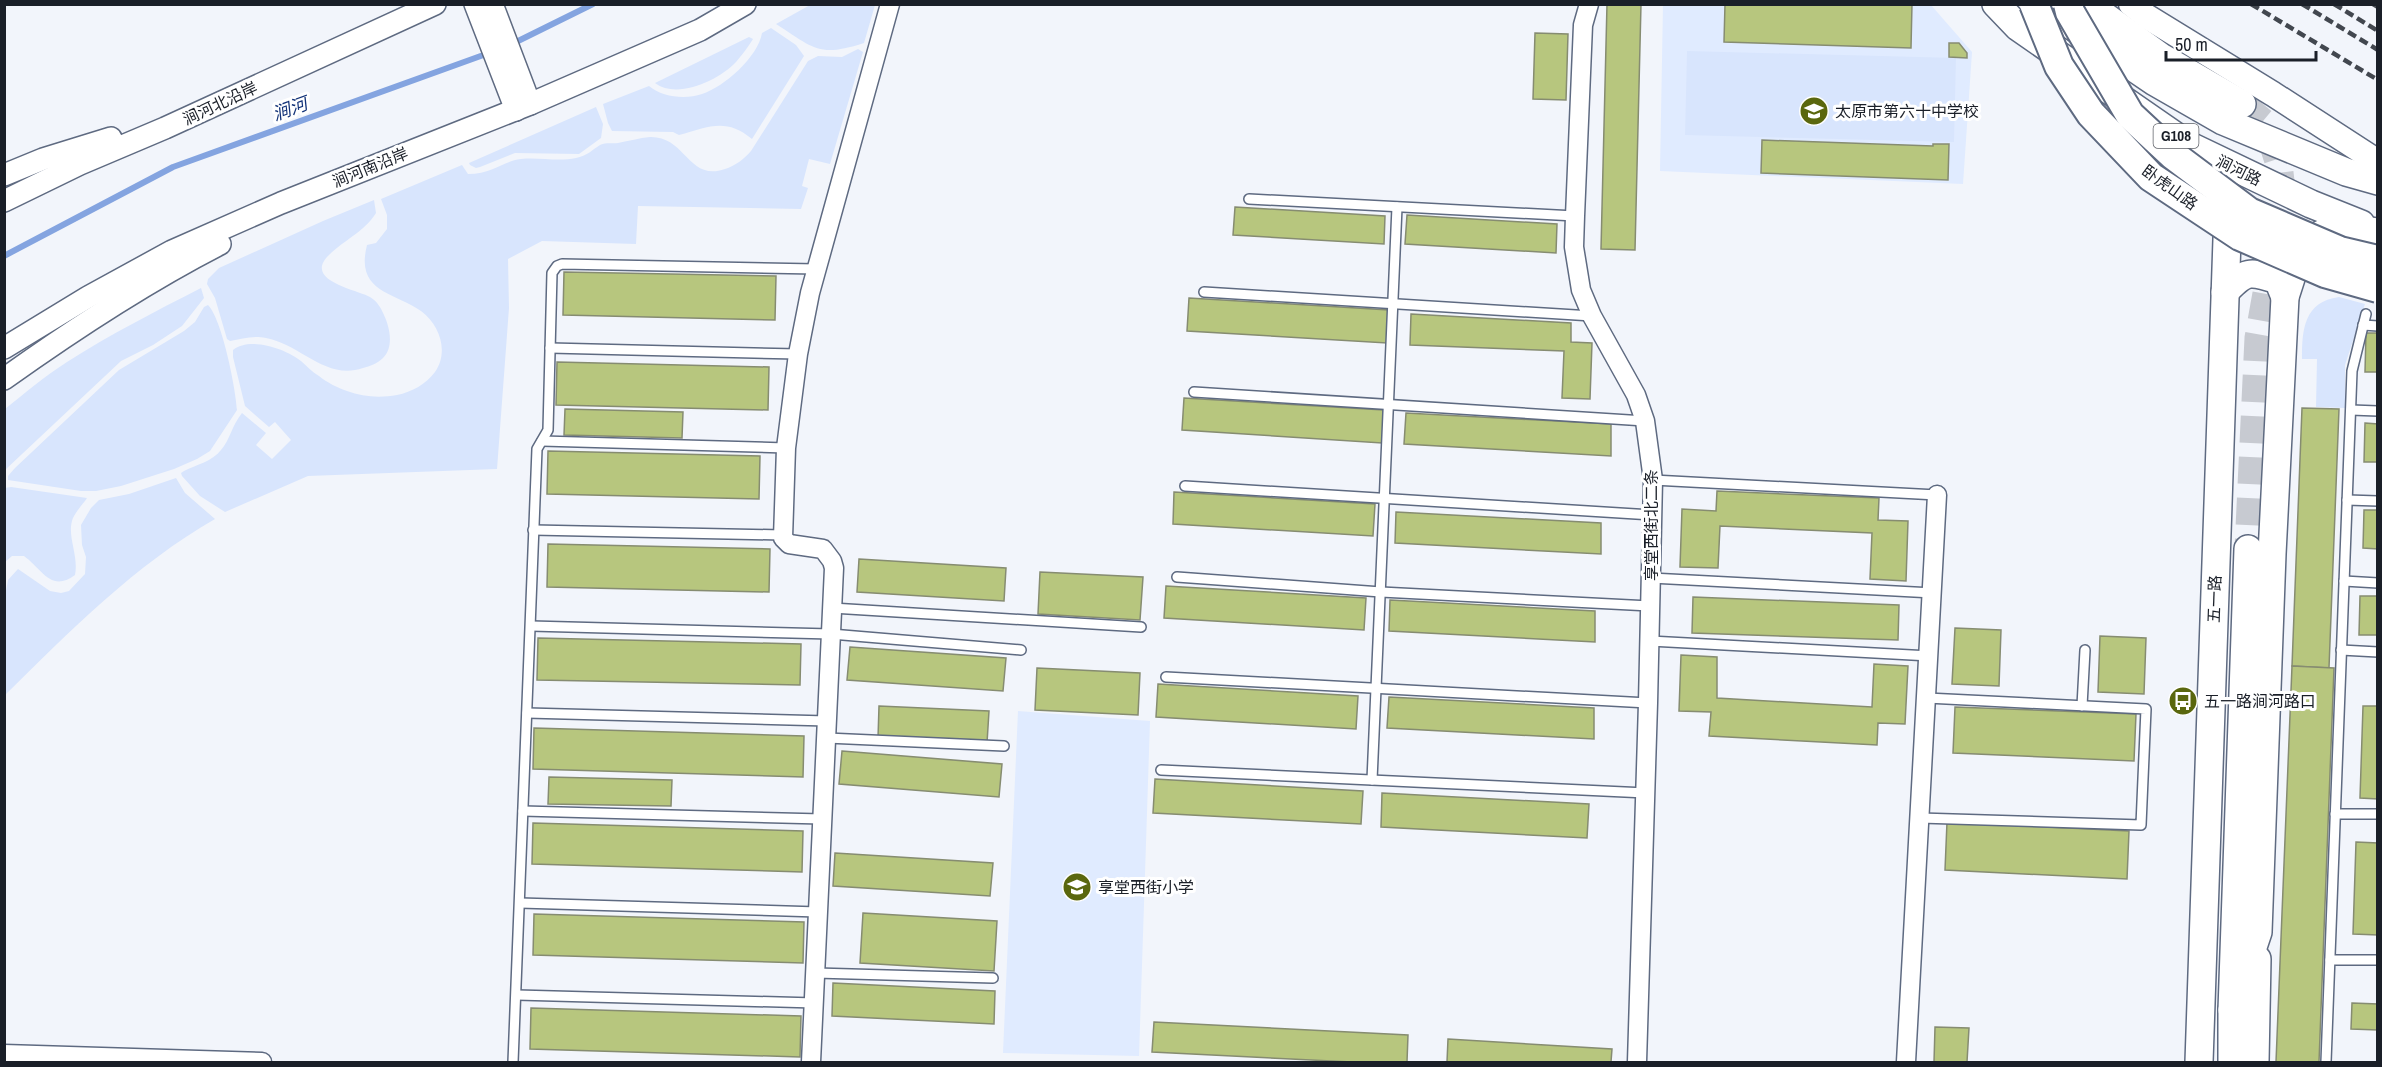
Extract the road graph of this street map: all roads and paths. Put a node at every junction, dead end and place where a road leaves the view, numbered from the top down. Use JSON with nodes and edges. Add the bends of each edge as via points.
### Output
{"nodes":[{"id":1,"x":435,"y":4,"type":"edge"},
{"id":2,"x":745,"y":4,"type":"edge"},
{"id":3,"x":890,"y":4,"type":"edge"},
{"id":4,"x":1589,"y":4,"type":"edge"},
{"id":5,"x":1996,"y":4,"type":"edge"},
{"id":6,"x":2034,"y":4,"type":"edge"},
{"id":7,"x":2040,"y":4,"type":"edge"},
{"id":8,"x":2068,"y":4,"type":"edge"},
{"id":9,"x":2088,"y":4,"type":"edge"},
{"id":10,"x":2131,"y":4,"type":"edge"},
{"id":11,"x":481,"y":6,"type":"edge"},
{"id":12,"x":2242,"y":104,"type":"tunnel mouth"},
{"id":13,"x":523,"y":107,"type":"junction"},
{"id":14,"x":165,"y":128,"type":"junction"},
{"id":15,"x":2190,"y":146,"type":"junction"},
{"id":16,"x":2378,"y":162,"type":"edge"},
{"id":17,"x":4,"y":175,"type":"edge"},
{"id":18,"x":2378,"y":181,"type":"edge"},
{"id":19,"x":1249,"y":199,"type":"dead end"},
{"id":20,"x":4,"y":201,"type":"edge"},
{"id":21,"x":281,"y":203,"type":"junction"},
{"id":22,"x":1397,"y":207,"type":"junction"},
{"id":23,"x":1575,"y":216,"type":"junction"},
{"id":24,"x":2378,"y":231,"type":"edge"},
{"id":25,"x":2378,"y":260,"type":"edge"},
{"id":26,"x":816,"y":269,"type":"junction"},
{"id":27,"x":2378,"y":288,"type":"edge"},
{"id":28,"x":1204,"y":292,"type":"dead end"},
{"id":29,"x":2225,"y":292,"type":"junction"},
{"id":30,"x":2285,"y":297,"type":"junction"},
{"id":31,"x":1392,"y":303,"type":"junction"},
{"id":32,"x":2366,"y":314,"type":"dead end"},
{"id":33,"x":1592,"y":316,"type":"junction"},
{"id":34,"x":2363,"y":325,"type":"junction"},
{"id":35,"x":2378,"y":326,"type":"edge"},
{"id":36,"x":4,"y":348,"type":"edge"},
{"id":37,"x":550,"y":348,"type":"junction"},
{"id":38,"x":798,"y":354,"type":"junction"},
{"id":39,"x":4,"y":379,"type":"edge"},
{"id":40,"x":1194,"y":392,"type":"dead end"},
{"id":41,"x":1388,"y":404,"type":"junction"},
{"id":42,"x":2351,"y":410,"type":"junction"},
{"id":43,"x":2378,"y":411,"type":"edge"},
{"id":44,"x":1645,"y":421,"type":"junction"},
{"id":45,"x":542,"y":441,"type":"junction"},
{"id":46,"x":786,"y":448,"type":"junction"},
{"id":47,"x":1653,"y":480,"type":"junction"},
{"id":48,"x":1185,"y":486,"type":"dead end"},
{"id":49,"x":1937,"y":495,"type":"joint"},
{"id":50,"x":1384,"y":499,"type":"junction"},
{"id":51,"x":2347,"y":500,"type":"junction"},
{"id":52,"x":2378,"y":501,"type":"edge"},
{"id":53,"x":1652,"y":516,"type":"junction"},
{"id":54,"x":534,"y":530,"type":"junction"},
{"id":55,"x":782,"y":535,"type":"junction"},
{"id":56,"x":2248,"y":549,"type":"tunnel mouth"},
{"id":57,"x":1177,"y":577,"type":"dead end"},
{"id":58,"x":1651,"y":578,"type":"junction"},
{"id":59,"x":2344,"y":581,"type":"junction"},
{"id":60,"x":2378,"y":583,"type":"edge"},
{"id":61,"x":1382,"y":592,"type":"junction"},
{"id":62,"x":1933,"y":592,"type":"junction"},
{"id":63,"x":1650,"y":606,"type":"junction"},
{"id":64,"x":832,"y":608,"type":"junction"},
{"id":65,"x":531,"y":626,"type":"junction"},
{"id":66,"x":1141,"y":627,"type":"dead end"},
{"id":67,"x":831,"y":634,"type":"junction"},
{"id":68,"x":1650,"y":641,"type":"junction"},
{"id":69,"x":1021,"y":650,"type":"dead end"},
{"id":70,"x":2085,"y":650,"type":"dead end"},
{"id":71,"x":2342,"y":650,"type":"junction"},
{"id":72,"x":2378,"y":651,"type":"edge"},
{"id":73,"x":1930,"y":656,"type":"junction"},
{"id":74,"x":1166,"y":676,"type":"dead end"},
{"id":75,"x":1376,"y":689,"type":"junction"},
{"id":76,"x":1927,"y":698,"type":"junction"},
{"id":77,"x":1648,"y":704,"type":"junction"},
{"id":78,"x":2082,"y":706,"type":"junction"},
{"id":79,"x":527,"y":713,"type":"junction"},
{"id":80,"x":827,"y":730,"type":"junction"},
{"id":81,"x":1004,"y":746,"type":"dead end"},
{"id":82,"x":1161,"y":770,"type":"dead end"},
{"id":83,"x":1372,"y":780,"type":"junction"},
{"id":84,"x":1646,"y":793,"type":"junction"},
{"id":85,"x":523,"y":811,"type":"junction"},
{"id":86,"x":2335,"y":814,"type":"junction"},
{"id":87,"x":2378,"y":814,"type":"edge"},
{"id":88,"x":1920,"y":818,"type":"junction"},
{"id":89,"x":822,"y":819,"type":"junction"},
{"id":90,"x":520,"y":903,"type":"junction"},
{"id":91,"x":818,"y":912,"type":"junction"},
{"id":92,"x":2258,"y":932,"type":"junction"},
{"id":93,"x":2330,"y":960,"type":"junction"},
{"id":94,"x":2378,"y":960,"type":"edge"},
{"id":95,"x":816,"y":973,"type":"junction"},
{"id":96,"x":993,"y":978,"type":"dead end"},
{"id":97,"x":517,"y":995,"type":"junction"},
{"id":98,"x":815,"y":1003,"type":"junction"},
{"id":99,"x":2232,"y":1010,"type":"junction"},
{"id":100,"x":4,"y":1054,"type":"edge"},
{"id":101,"x":262,"y":1062,"type":"edge"},
{"id":102,"x":513,"y":1062,"type":"edge"},
{"id":103,"x":811,"y":1062,"type":"edge"},
{"id":104,"x":1637,"y":1062,"type":"edge"},
{"id":105,"x":1906,"y":1062,"type":"edge"},
{"id":106,"x":2199,"y":1062,"type":"edge"},
{"id":107,"x":2232,"y":1062,"type":"edge"},
{"id":108,"x":2255,"y":1062,"type":"edge"},
{"id":109,"x":2326,"y":1062,"type":"edge"}],
"edges":[{"from":1,"to":14,"type":"street","name":"涧河北沿岸"},
{"from":2,"to":13,"type":"street","name":"涧河南沿岸","via":[[700,30]]},
{"from":3,"to":26,"type":"street"},
{"from":4,"to":23,"type":"street","name":"享堂西街北二条","via":[[1584,25]]},
{"from":5,"to":15,"type":"main road","name":"涧河路","number":"G108","via":[[2018,27]]},
{"from":6,"to":27,"type":"highway","name":"卧虎山路","bridge":true,"via":[[2059,66],[2091,114],[2151,177],[2240,236],[2325,273]]},
{"from":7,"to":18,"type":"main road","number":"G108","via":[[2155,82],[2223,121],[2346,172]]},
{"from":8,"to":25,"type":"highway","name":"卧虎山路","bridge":true,"via":[[2130,115],[2173,155],[2249,212],[2340,251]]},
{"from":9,"to":12,"type":"main road","via":[[2161,57]]},
{"from":10,"to":16,"type":"main road"},
{"from":11,"to":13,"type":"street"},
{"from":13,"to":21,"type":"street","name":"涧河南沿岸"},
{"from":14,"to":17,"type":"street","via":[[114,138]]},
{"from":14,"to":20,"type":"street","name":"涧河北沿岸"},
{"from":15,"to":24,"type":"main road","name":"涧河路","number":"G108","via":[[2311,204]]},
{"from":15,"to":29,"type":"main road","name":"五一路","via":[[2228,210]]},
{"from":19,"to":22,"type":"lane"},
{"from":21,"to":36,"type":"street","name":"涧河南沿岸","via":[[172,251]]},
{"from":21,"to":39,"type":"street","via":[[244,231],[90,319]]},
{"from":22,"to":23,"type":"lane"},
{"from":22,"to":31,"type":"lane"},
{"from":23,"to":33,"type":"street","name":"享堂西街北二条","via":[[1577,270]]},
{"from":24,"to":30,"type":"main road","via":[[2337,226],[2302,244]]},
{"from":26,"to":37,"type":"lane","via":[[562,264],[551,277]]},
{"from":26,"to":38,"type":"street"},
{"from":28,"to":31,"type":"lane"},
{"from":29,"to":30,"type":"main road","via":[[2240,276],[2255,273],[2278,280]]},
{"from":29,"to":106,"type":"main road","name":"五一路"},
{"from":30,"to":92,"type":"main road"},
{"from":31,"to":33,"type":"lane"},
{"from":31,"to":41,"type":"lane"},
{"from":32,"to":34,"type":"lane"},
{"from":33,"to":44,"type":"street","name":"享堂西街北二条","via":[[1624,371]]},
{"from":34,"to":35,"type":"lane"},
{"from":34,"to":42,"type":"lane","via":[[2352,371]]},
{"from":37,"to":38,"type":"lane"},
{"from":37,"to":45,"type":"lane","via":[[548,430]]},
{"from":38,"to":46,"type":"street"},
{"from":40,"to":41,"type":"lane"},
{"from":41,"to":44,"type":"lane"},
{"from":41,"to":50,"type":"lane"},
{"from":42,"to":43,"type":"lane"},
{"from":42,"to":51,"type":"lane"},
{"from":44,"to":47,"type":"street","name":"享堂西街北二条"},
{"from":45,"to":46,"type":"lane"},
{"from":45,"to":54,"type":"lane","via":[[537,449]]},
{"from":46,"to":55,"type":"street"},
{"from":47,"to":49,"type":"lane"},
{"from":47,"to":53,"type":"street","name":"享堂西街北二条"},
{"from":48,"to":50,"type":"lane"},
{"from":49,"to":62,"type":"street"},
{"from":50,"to":53,"type":"lane"},
{"from":50,"to":61,"type":"lane"},
{"from":51,"to":52,"type":"lane"},
{"from":51,"to":59,"type":"lane"},
{"from":53,"to":58,"type":"street","name":"享堂西街北二条"},
{"from":54,"to":55,"type":"lane"},
{"from":54,"to":65,"type":"lane"},
{"from":55,"to":64,"type":"street","via":[[787,543],[815,546],[828,555],[834,568]]},
{"from":56,"to":99,"type":"main road"},
{"from":57,"to":61,"type":"lane"},
{"from":58,"to":62,"type":"lane"},
{"from":58,"to":63,"type":"street","name":"享堂西街北二条"},
{"from":59,"to":60,"type":"lane"},
{"from":59,"to":71,"type":"lane"},
{"from":61,"to":63,"type":"lane"},
{"from":61,"to":75,"type":"lane"},
{"from":62,"to":73,"type":"street"},
{"from":63,"to":68,"type":"street","name":"享堂西街北二条"},
{"from":64,"to":66,"type":"lane"},
{"from":64,"to":67,"type":"street"},
{"from":65,"to":67,"type":"lane"},
{"from":65,"to":79,"type":"lane"},
{"from":67,"to":69,"type":"lane"},
{"from":67,"to":80,"type":"street"},
{"from":68,"to":73,"type":"lane"},
{"from":68,"to":77,"type":"street","name":"享堂西街北二条"},
{"from":70,"to":78,"type":"lane"},
{"from":71,"to":72,"type":"lane"},
{"from":71,"to":86,"type":"lane"},
{"from":73,"to":76,"type":"street"},
{"from":74,"to":75,"type":"lane"},
{"from":75,"to":77,"type":"lane"},
{"from":75,"to":83,"type":"lane"},
{"from":76,"to":78,"type":"lane"},
{"from":76,"to":88,"type":"street"},
{"from":77,"to":84,"type":"street","name":"享堂西街北二条"},
{"from":78,"to":88,"type":"lane","via":[[2146,709],[2141,825]]},
{"from":79,"to":80,"type":"lane"},
{"from":79,"to":85,"type":"lane"},
{"from":80,"to":81,"type":"lane"},
{"from":80,"to":89,"type":"street"},
{"from":82,"to":83,"type":"lane"},
{"from":83,"to":84,"type":"lane"},
{"from":84,"to":104,"type":"street","name":"享堂西街北二条"},
{"from":85,"to":89,"type":"lane"},
{"from":85,"to":90,"type":"lane"},
{"from":86,"to":87,"type":"lane"},
{"from":86,"to":93,"type":"lane"},
{"from":88,"to":105,"type":"street"},
{"from":89,"to":91,"type":"street"},
{"from":90,"to":91,"type":"lane"},
{"from":90,"to":97,"type":"lane"},
{"from":91,"to":95,"type":"street"},
{"from":92,"to":99,"type":"main road"},
{"from":92,"to":108,"type":"main road"},
{"from":93,"to":94,"type":"lane"},
{"from":93,"to":109,"type":"lane"},
{"from":95,"to":96,"type":"lane"},
{"from":95,"to":98,"type":"street"},
{"from":97,"to":98,"type":"lane"},
{"from":97,"to":102,"type":"lane"},
{"from":98,"to":103,"type":"street"},
{"from":99,"to":107,"type":"main road"},
{"from":100,"to":101,"type":"street"}]}
